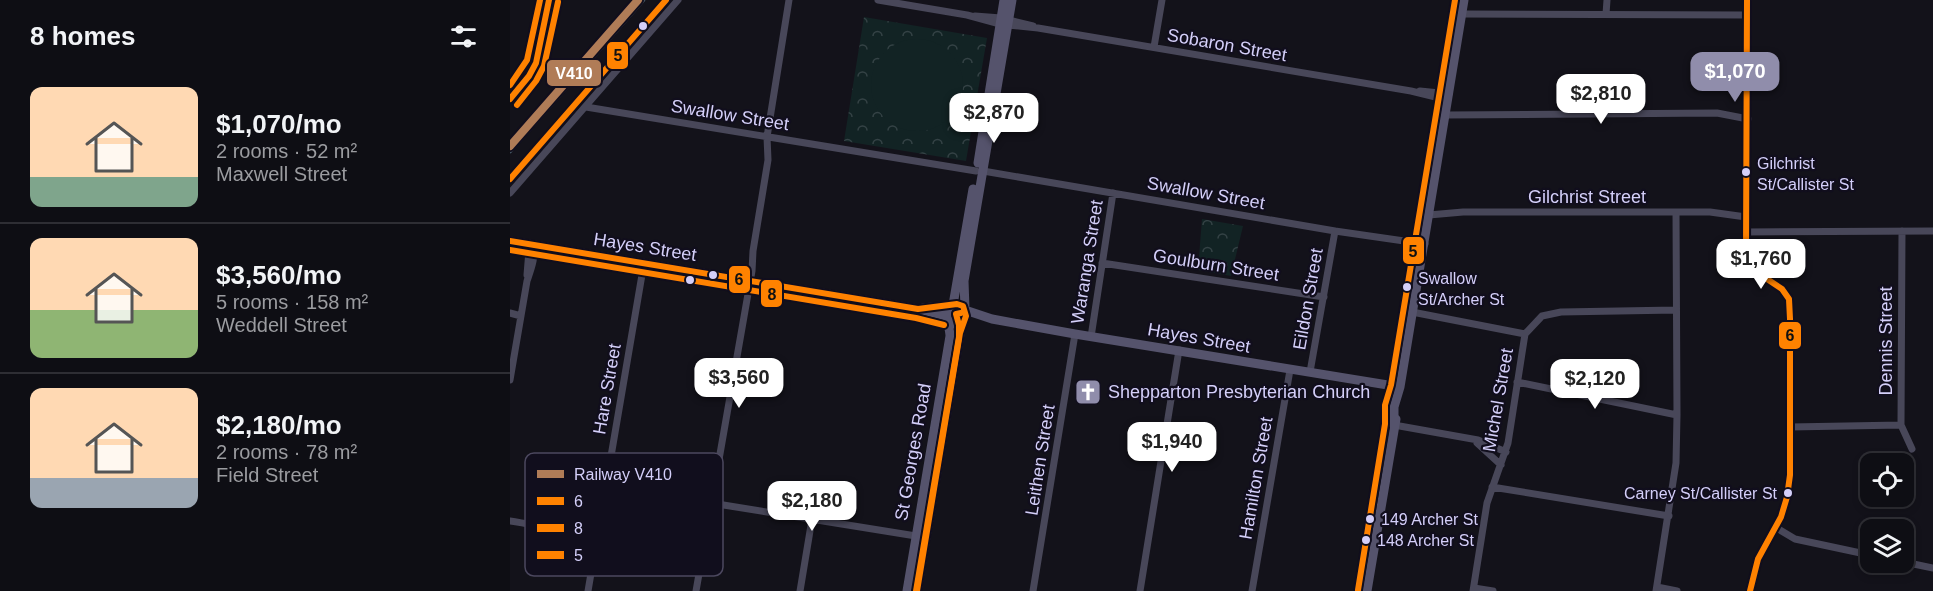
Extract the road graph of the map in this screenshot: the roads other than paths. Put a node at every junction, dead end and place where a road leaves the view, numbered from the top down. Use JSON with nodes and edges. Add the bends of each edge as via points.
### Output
{"nodes":[{"id":1,"x":549,"y":0,"type":"edge"},
{"id":2,"x":557,"y":0,"type":"edge"},
{"id":3,"x":678,"y":0,"type":"edge"},
{"id":4,"x":789,"y":0,"type":"edge"},
{"id":5,"x":878,"y":0,"type":"edge"},
{"id":6,"x":1004,"y":0,"type":"edge"},
{"id":7,"x":1012,"y":0,"type":"edge"},
{"id":8,"x":1162,"y":0,"type":"edge"},
{"id":9,"x":1464,"y":0,"type":"edge"},
{"id":10,"x":1606,"y":0,"type":"edge"},
{"id":11,"x":1747,"y":0,"type":"edge"},
{"id":12,"x":1462,"y":14,"type":"junction"},
{"id":13,"x":1606,"y":14,"type":"junction"},
{"id":14,"x":1747,"y":15,"type":"junction"},
{"id":15,"x":1004,"y":22,"type":"junction"},
{"id":16,"x":1154,"y":47,"type":"junction"},
{"id":17,"x":529,"y":76,"type":"junction"},
{"id":18,"x":510,"y":99,"type":"edge"},
{"id":19,"x":1447,"y":104,"type":"junction"},
{"id":20,"x":586,"y":107,"type":"junction"},
{"id":21,"x":1748,"y":115,"type":"junction"},
{"id":22,"x":767,"y":137,"type":"junction"},
{"id":23,"x":979,"y":171,"type":"junction"},
{"id":24,"x":510,"y":193,"type":"edge"},
{"id":25,"x":1113,"y":193,"type":"junction"},
{"id":26,"x":1430,"y":210,"type":"junction"},
{"id":27,"x":1676,"y":212,"type":"junction"},
{"id":28,"x":1746,"y":214,"type":"junction"},
{"id":29,"x":1335,"y":231,"type":"junction"},
{"id":30,"x":1902,"y":231,"type":"junction"},
{"id":31,"x":1933,"y":231,"type":"edge"},
{"id":32,"x":1747,"y":232,"type":"junction"},
{"id":33,"x":510,"y":241,"type":"edge"},
{"id":34,"x":1425,"y":244,"type":"junction"},
{"id":35,"x":533,"y":245,"type":"junction"},
{"id":36,"x":644,"y":263,"type":"junction"},
{"id":37,"x":1102,"y":263,"type":"junction"},
{"id":38,"x":748,"y":281,"type":"junction"},
{"id":39,"x":961,"y":283,"type":"junction"},
{"id":40,"x":1324,"y":297,"type":"junction"},
{"id":41,"x":953,"y":305,"type":"junction"},
{"id":42,"x":918,"y":309,"type":"junction"},
{"id":43,"x":965,"y":309,"type":"junction"},
{"id":44,"x":1676,"y":310,"type":"junction"},
{"id":45,"x":1412,"y":312,"type":"junction"},
{"id":46,"x":510,"y":313,"type":"edge"},
{"id":47,"x":521,"y":315,"type":"junction"},
{"id":48,"x":947,"y":318,"type":"junction"},
{"id":49,"x":992,"y":319,"type":"junction"},
{"id":50,"x":963,"y":322,"type":"junction"},
{"id":51,"x":1075,"y":334,"type":"junction"},
{"id":52,"x":1524,"y":334,"type":"junction"},
{"id":53,"x":1091,"y":337,"type":"junction"},
{"id":54,"x":954,"y":342,"type":"junction"},
{"id":55,"x":1179,"y":350,"type":"junction"},
{"id":56,"x":1290,"y":370,"type":"junction"},
{"id":57,"x":1310,"y":372,"type":"junction"},
{"id":58,"x":510,"y":380,"type":"edge"},
{"id":59,"x":1517,"y":382,"type":"junction"},
{"id":60,"x":1400,"y":387,"type":"junction"},
{"id":61,"x":1677,"y":415,"type":"junction"},
{"id":62,"x":1394,"y":425,"type":"junction"},
{"id":63,"x":1900,"y":425,"type":"junction"},
{"id":64,"x":1790,"y":427,"type":"junction"},
{"id":65,"x":1470,"y":438,"type":"junction"},
{"id":66,"x":1912,"y":449,"type":"dead end"},
{"id":67,"x":1506,"y":452,"type":"junction"},
{"id":68,"x":611,"y":453,"type":"edge"},
{"id":69,"x":720,"y":453,"type":"edge"},
{"id":70,"x":1501,"y":465,"type":"junction"},
{"id":71,"x":1492,"y":487,"type":"junction"},
{"id":72,"x":723,"y":504,"type":"edge"},
{"id":73,"x":1669,"y":516,"type":"junction"},
{"id":74,"x":812,"y":519,"type":"junction"},
{"id":75,"x":510,"y":521,"type":"edge"},
{"id":76,"x":525,"y":523,"type":"edge"},
{"id":77,"x":1775,"y":527,"type":"junction"},
{"id":78,"x":921,"y":537,"type":"junction"},
{"id":79,"x":1860,"y":553,"type":"edge"},
{"id":80,"x":1914,"y":564,"type":"edge"},
{"id":81,"x":1933,"y":568,"type":"edge"},
{"id":82,"x":590,"y":576,"type":"edge"},
{"id":83,"x":699,"y":576,"type":"edge"},
{"id":84,"x":1473,"y":589,"type":"edge"},
{"id":85,"x":1657,"y":589,"type":"edge"},
{"id":86,"x":588,"y":591,"type":"edge"},
{"id":87,"x":696,"y":591,"type":"edge"},
{"id":88,"x":800,"y":591,"type":"edge"},
{"id":89,"x":907,"y":591,"type":"edge"},
{"id":90,"x":917,"y":591,"type":"edge"},
{"id":91,"x":1034,"y":591,"type":"edge"},
{"id":92,"x":1140,"y":591,"type":"edge"},
{"id":93,"x":1252,"y":591,"type":"edge"},
{"id":94,"x":1367,"y":591,"type":"edge"},
{"id":95,"x":1493,"y":591,"type":"edge"},
{"id":96,"x":1677,"y":591,"type":"edge"},
{"id":97,"x":1750,"y":591,"type":"edge"}],
"edges":[{"from":1,"to":17,"type":"street","via":[[538,57]]},
{"from":2,"to":17,"type":"street","via":[[546,51]]},
{"from":3,"to":20,"type":"street"},
{"from":4,"to":22,"type":"street"},
{"from":5,"to":15,"type":"street","name":"Sobaron Street"},
{"from":6,"to":15,"type":"street"},
{"from":7,"to":15,"type":"street"},
{"from":8,"to":16,"type":"street"},
{"from":9,"to":12,"type":"street"},
{"from":10,"to":13,"type":"street"},
{"from":11,"to":14,"type":"street"},
{"from":12,"to":13,"type":"street"},
{"from":12,"to":19,"type":"street"},
{"from":13,"to":14,"type":"street"},
{"from":14,"to":21,"type":"street"},
{"from":15,"to":16,"type":"street","name":"Sobaron Street"},
{"from":15,"to":23,"type":"street"},
{"from":16,"to":19,"type":"street","name":"Sobaron Street","via":[[1411,91]]},
{"from":17,"to":18,"type":"street"},
{"from":19,"to":21,"type":"street","name":"Sobaron Street","via":[[1484,113]]},
{"from":19,"to":26,"type":"street"},
{"from":20,"to":22,"type":"street","name":"Swallow Street"},
{"from":20,"to":24,"type":"street"},
{"from":21,"to":28,"type":"street"},
{"from":22,"to":23,"type":"street","name":"Swallow Street"},
{"from":22,"to":38,"type":"street","via":[[768,160]]},
{"from":23,"to":25,"type":"street","name":"Swallow Street"},
{"from":23,"to":39,"type":"street"},
{"from":25,"to":29,"type":"street","name":"Swallow Street"},
{"from":25,"to":37,"type":"street","name":"Waranga Street"},
{"from":26,"to":27,"type":"street","name":"Gilchrist Street"},
{"from":26,"to":34,"type":"street"},
{"from":27,"to":28,"type":"street","name":"Gilchrist Street"},
{"from":27,"to":44,"type":"street"},
{"from":28,"to":32,"type":"street"},
{"from":29,"to":34,"type":"street","name":"Swallow Street"},
{"from":29,"to":40,"type":"street","name":"Eildon Street"},
{"from":30,"to":31,"type":"street"},
{"from":30,"to":32,"type":"street"},
{"from":30,"to":63,"type":"street","name":"Dennis Street"},
{"from":32,"to":64,"type":"street","via":[[1750,264],[1789,299]]},
{"from":33,"to":35,"type":"street","name":"Hayes Street"},
{"from":34,"to":45,"type":"street"},
{"from":35,"to":36,"type":"street","name":"Hayes Street"},
{"from":35,"to":47,"type":"street","via":[[529,250]]},
{"from":36,"to":38,"type":"street","name":"Hayes Street"},
{"from":36,"to":68,"type":"street","name":"Hare Street"},
{"from":37,"to":40,"type":"street","name":"Goulburn Street"},
{"from":37,"to":53,"type":"street","name":"Waranga Street"},
{"from":38,"to":42,"type":"street","name":"Hayes Street"},
{"from":38,"to":69,"type":"street"},
{"from":39,"to":41,"type":"street"},
{"from":39,"to":43,"type":"street"},
{"from":40,"to":57,"type":"street","name":"Eildon Street"},
{"from":41,"to":42,"type":"street","name":"Hayes Street"},
{"from":41,"to":43,"type":"street"},
{"from":41,"to":48,"type":"street","via":[[947,310]]},
{"from":42,"to":48,"type":"street","name":"Hayes Street"},
{"from":43,"to":49,"type":"street","name":"Hayes Street"},
{"from":43,"to":50,"type":"street"},
{"from":44,"to":52,"type":"street","name":"Michel Street","via":[[1560,312],[1542,316]]},
{"from":44,"to":61,"type":"street"},
{"from":45,"to":52,"type":"street"},
{"from":45,"to":60,"type":"street"},
{"from":46,"to":47,"type":"street"},
{"from":47,"to":58,"type":"street"},
{"from":48,"to":50,"type":"street","via":[[953,324]]},
{"from":48,"to":54,"type":"street","name":"St Georges Road"},
{"from":49,"to":50,"type":"street","name":"Hayes Street"},
{"from":49,"to":51,"type":"street","name":"Hayes Street"},
{"from":50,"to":54,"type":"street","name":"St Georges Road"},
{"from":51,"to":53,"type":"street","name":"Hayes Street"},
{"from":51,"to":91,"type":"street","name":"Leithen Street"},
{"from":52,"to":59,"type":"street","name":"Michel Street"},
{"from":53,"to":55,"type":"street","name":"Hayes Street"},
{"from":54,"to":78,"type":"street","name":"St Georges Road"},
{"from":55,"to":56,"type":"street","name":"Hayes Street"},
{"from":55,"to":92,"type":"street"},
{"from":56,"to":57,"type":"street","name":"Hayes Street"},
{"from":56,"to":93,"type":"street","name":"Hamilton Street"},
{"from":57,"to":60,"type":"street","name":"Hayes Street"},
{"from":59,"to":61,"type":"street"},
{"from":59,"to":67,"type":"street","name":"Michel Street"},
{"from":60,"to":62,"type":"street"},
{"from":61,"to":73,"type":"street"},
{"from":62,"to":65,"type":"street"},
{"from":62,"to":94,"type":"street"},
{"from":63,"to":64,"type":"street"},
{"from":63,"to":66,"type":"street","name":"Dennis Street"},
{"from":64,"to":77,"type":"street","via":[[1787,497]]},
{"from":65,"to":67,"type":"street"},
{"from":65,"to":70,"type":"street"},
{"from":67,"to":70,"type":"street","name":"Michel Street"},
{"from":70,"to":71,"type":"street","name":"Michel Street"},
{"from":71,"to":73,"type":"street"},
{"from":71,"to":84,"type":"street","name":"Michel Street"},
{"from":72,"to":74,"type":"street"},
{"from":73,"to":85,"type":"street"},
{"from":74,"to":78,"type":"street"},
{"from":74,"to":88,"type":"street"},
{"from":75,"to":76,"type":"street"},
{"from":77,"to":79,"type":"street","via":[[1795,539]]},
{"from":77,"to":97,"type":"street","via":[[1758,559]]},
{"from":78,"to":89,"type":"street","name":"St Georges Road"},
{"from":78,"to":90,"type":"street","name":"St Georges Road"},
{"from":80,"to":81,"type":"street"},
{"from":82,"to":86,"type":"street","name":"Hare Street"},
{"from":83,"to":87,"type":"street"},
{"from":84,"to":95,"type":"street"},
{"from":85,"to":96,"type":"street"}]}
